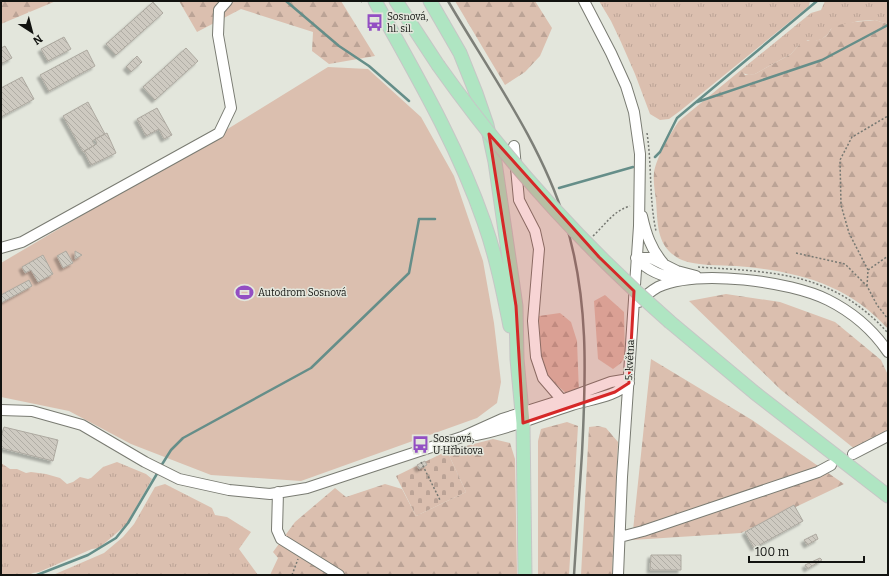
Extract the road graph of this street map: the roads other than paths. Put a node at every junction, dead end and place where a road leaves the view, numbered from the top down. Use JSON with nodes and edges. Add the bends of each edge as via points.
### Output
{"nodes":[{"id":1,"x":227,"y":1,"type":"edge"},
{"id":2,"x":366,"y":1,"type":"edge"},
{"id":3,"x":396,"y":1,"type":"edge"},
{"id":4,"x":430,"y":1,"type":"edge"},
{"id":5,"x":584,"y":1,"type":"edge"},
{"id":6,"x":514,"y":146,"type":"dead end"},
{"id":7,"x":640,"y":204,"type":"junction"},
{"id":8,"x":1,"y":248,"type":"edge"},
{"id":9,"x":636,"y":258,"type":"junction"},
{"id":10,"x":666,"y":266,"type":"junction"},
{"id":11,"x":703,"y":278,"type":"junction"},
{"id":12,"x":686,"y":280,"type":"junction"},
{"id":13,"x":633,"y":310,"type":"junction"},
{"id":14,"x":888,"y":352,"type":"edge"},
{"id":15,"x":517,"y":359,"type":"junction"},
{"id":16,"x":629,"y":381,"type":"junction"},
{"id":17,"x":608,"y":394,"type":"junction"},
{"id":18,"x":562,"y":400,"type":"junction"},
{"id":19,"x":1,"y":410,"type":"edge"},
{"id":20,"x":626,"y":416,"type":"junction"},
{"id":21,"x":522,"y":418,"type":"junction"},
{"id":22,"x":888,"y":436,"type":"edge"},
{"id":23,"x":853,"y":454,"type":"dead end"},
{"id":24,"x":831,"y":465,"type":"dead end"},
{"id":25,"x":278,"y":492,"type":"junction"},
{"id":26,"x":888,"y":496,"type":"edge"},
{"id":27,"x":620,"y":537,"type":"junction"},
{"id":28,"x":339,"y":575,"type":"edge"},
{"id":29,"x":525,"y":575,"type":"edge"},
{"id":30,"x":618,"y":575,"type":"edge"}],
"edges":[{"from":1,"to":8,"type":"street","via":[[219,10],[218,35],[231,108],[219,133],[22,242]]},
{"from":2,"to":15,"type":"main road","via":[[442,123],[470,184],[485,223],[499,273]]},
{"from":3,"to":26,"type":"main road","bridge":true,"via":[[466,105],[492,138],[550,205],[608,266],[755,393]]},
{"from":4,"to":15,"type":"main road","via":[[460,53],[487,125],[495,162],[516,306]]},
{"from":5,"to":7,"type":"street","name":"5. května","via":[[622,76],[634,112],[639,144]]},
{"from":6,"to":18,"type":"street","via":[[519,200],[535,232],[539,249],[533,321],[536,357],[543,378]]},
{"from":7,"to":9,"type":"street","name":"5. května"},
{"from":7,"to":10,"type":"street","via":[[649,241]]},
{"from":9,"to":10,"type":"street","via":[[651,258]]},
{"from":9,"to":12,"type":"street","via":[[654,271],[671,278]]},
{"from":9,"to":13,"type":"street","name":"5. května"},
{"from":10,"to":11,"type":"street"},
{"from":11,"to":12,"type":"street"},
{"from":11,"to":14,"type":"street","via":[[788,286],[829,300],[869,329]]},
{"from":12,"to":13,"type":"street","via":[[651,291]]},
{"from":13,"to":16,"type":"street","name":"5. května"},
{"from":15,"to":21,"type":"main road"},
{"from":16,"to":17,"type":"street","via":[[623,389]]},
{"from":16,"to":18,"type":"street","via":[[611,382]]},
{"from":16,"to":20,"type":"street","name":"5. května"},
{"from":17,"to":20,"type":"street","via":[[618,400]]},
{"from":17,"to":21,"type":"street"},
{"from":18,"to":21,"type":"street"},
{"from":19,"to":25,"type":"street","via":[[32,411],[82,425],[179,479],[229,490],[270,494]]},
{"from":20,"to":27,"type":"street","name":"5. května"},
{"from":21,"to":25,"type":"street","via":[[502,419],[462,437],[307,488]]},
{"from":21,"to":29,"type":"main road"},
{"from":22,"to":23,"type":"street"},
{"from":24,"to":27,"type":"street","via":[[818,472]]},
{"from":25,"to":28,"type":"street","via":[[277,530],[281,539]]},
{"from":27,"to":30,"type":"street","name":"5. května"}]}
